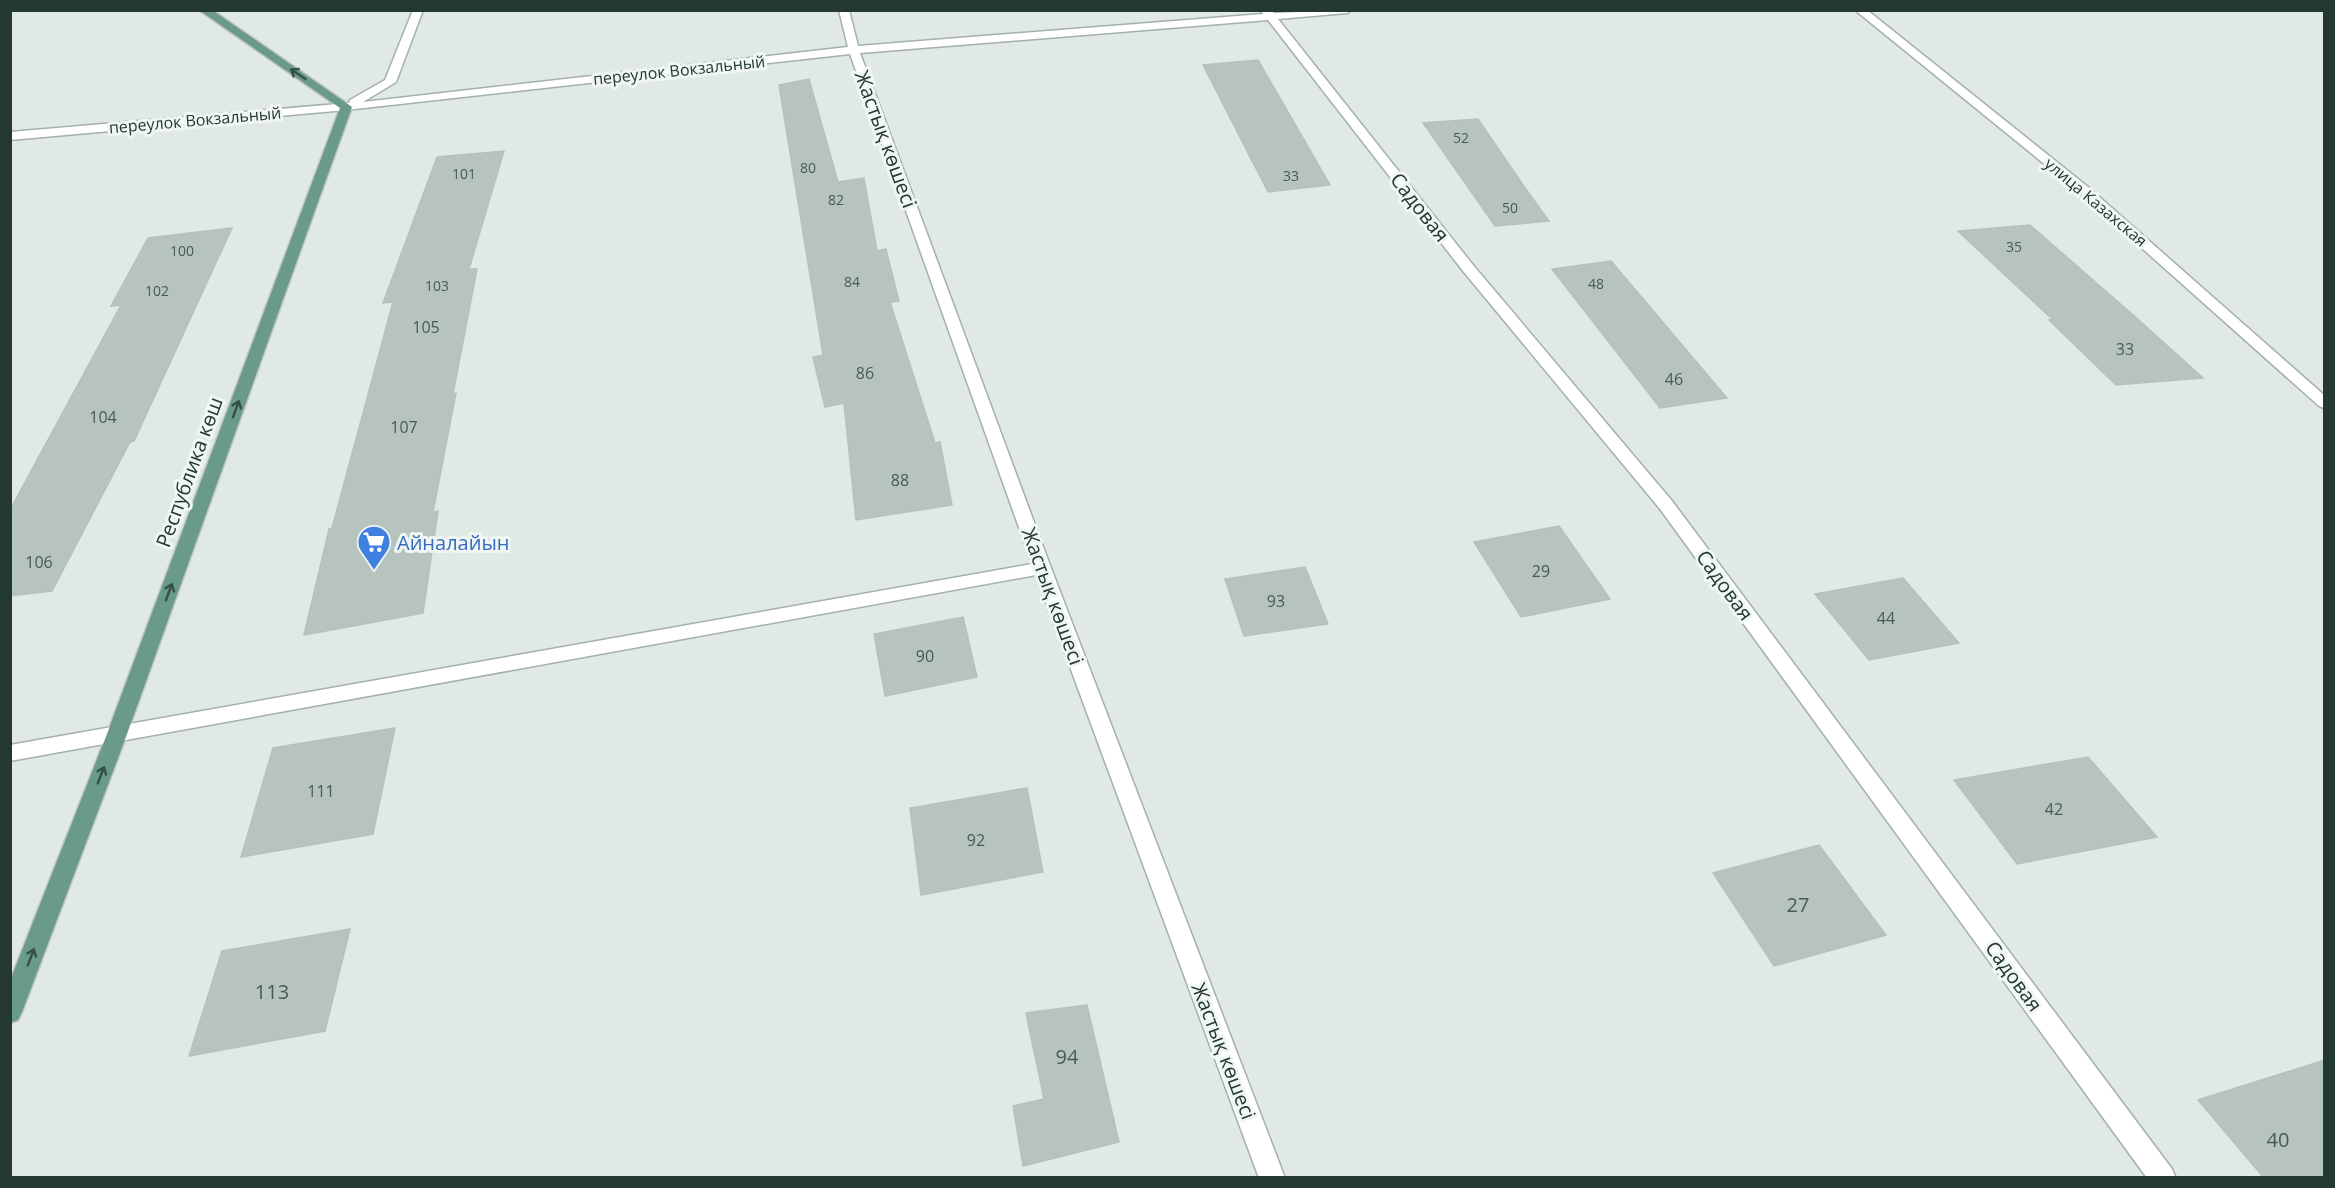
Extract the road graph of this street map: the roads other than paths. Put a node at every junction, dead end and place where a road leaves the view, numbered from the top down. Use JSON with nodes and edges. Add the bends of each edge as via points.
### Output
{"nodes":[{"id":1,"x":204,"y":10,"type":"edge"},
{"id":2,"x":418,"y":10,"type":"edge"},
{"id":3,"x":844,"y":10,"type":"edge"},
{"id":4,"x":1347,"y":10,"type":"edge"},
{"id":5,"x":1860,"y":10,"type":"edge"},
{"id":6,"x":1268,"y":14,"type":"edge"},
{"id":7,"x":854,"y":50,"type":"junction"},
{"id":8,"x":346,"y":107,"type":"junction"},
{"id":9,"x":10,"y":136,"type":"edge"},
{"id":10,"x":2325,"y":403,"type":"edge"},
{"id":11,"x":1042,"y":568,"type":"junction"},
{"id":12,"x":117,"y":734,"type":"junction"},
{"id":13,"x":10,"y":753,"type":"edge"},
{"id":14,"x":10,"y":1012,"type":"edge"},
{"id":15,"x":1272,"y":1178,"type":"edge"},
{"id":16,"x":2163,"y":1178,"type":"edge"}],
"edges":[{"from":8,"to":1,"type":"main road","one_way":true},
{"from":2,"to":8,"type":"street","via":[[390,82]]},
{"from":3,"to":7,"type":"street","name":"Жастық көшесі"},
{"from":4,"to":6,"type":"street","name":"переулок Вокзальный"},
{"from":5,"to":10,"type":"street","name":"улица Казахская","via":[[2084,190]]},
{"from":6,"to":7,"type":"street","name":"переулок Вокзальный"},
{"from":6,"to":16,"type":"street","name":"Садовая","via":[[1468,268],[1666,505]]},
{"from":7,"to":8,"type":"street","name":"переулок Вокзальный"},
{"from":7,"to":11,"type":"street","name":"Жастық көшесі"},
{"from":8,"to":9,"type":"street","name":"переулок Вокзальный"},
{"from":12,"to":8,"type":"main road","name":"Республика көш","one_way":true},
{"from":11,"to":12,"type":"street"},
{"from":11,"to":15,"type":"street","name":"Жастық көшесі"},
{"from":12,"to":13,"type":"street"},
{"from":14,"to":12,"type":"main road","name":"Республика көш","one_way":true}]}
